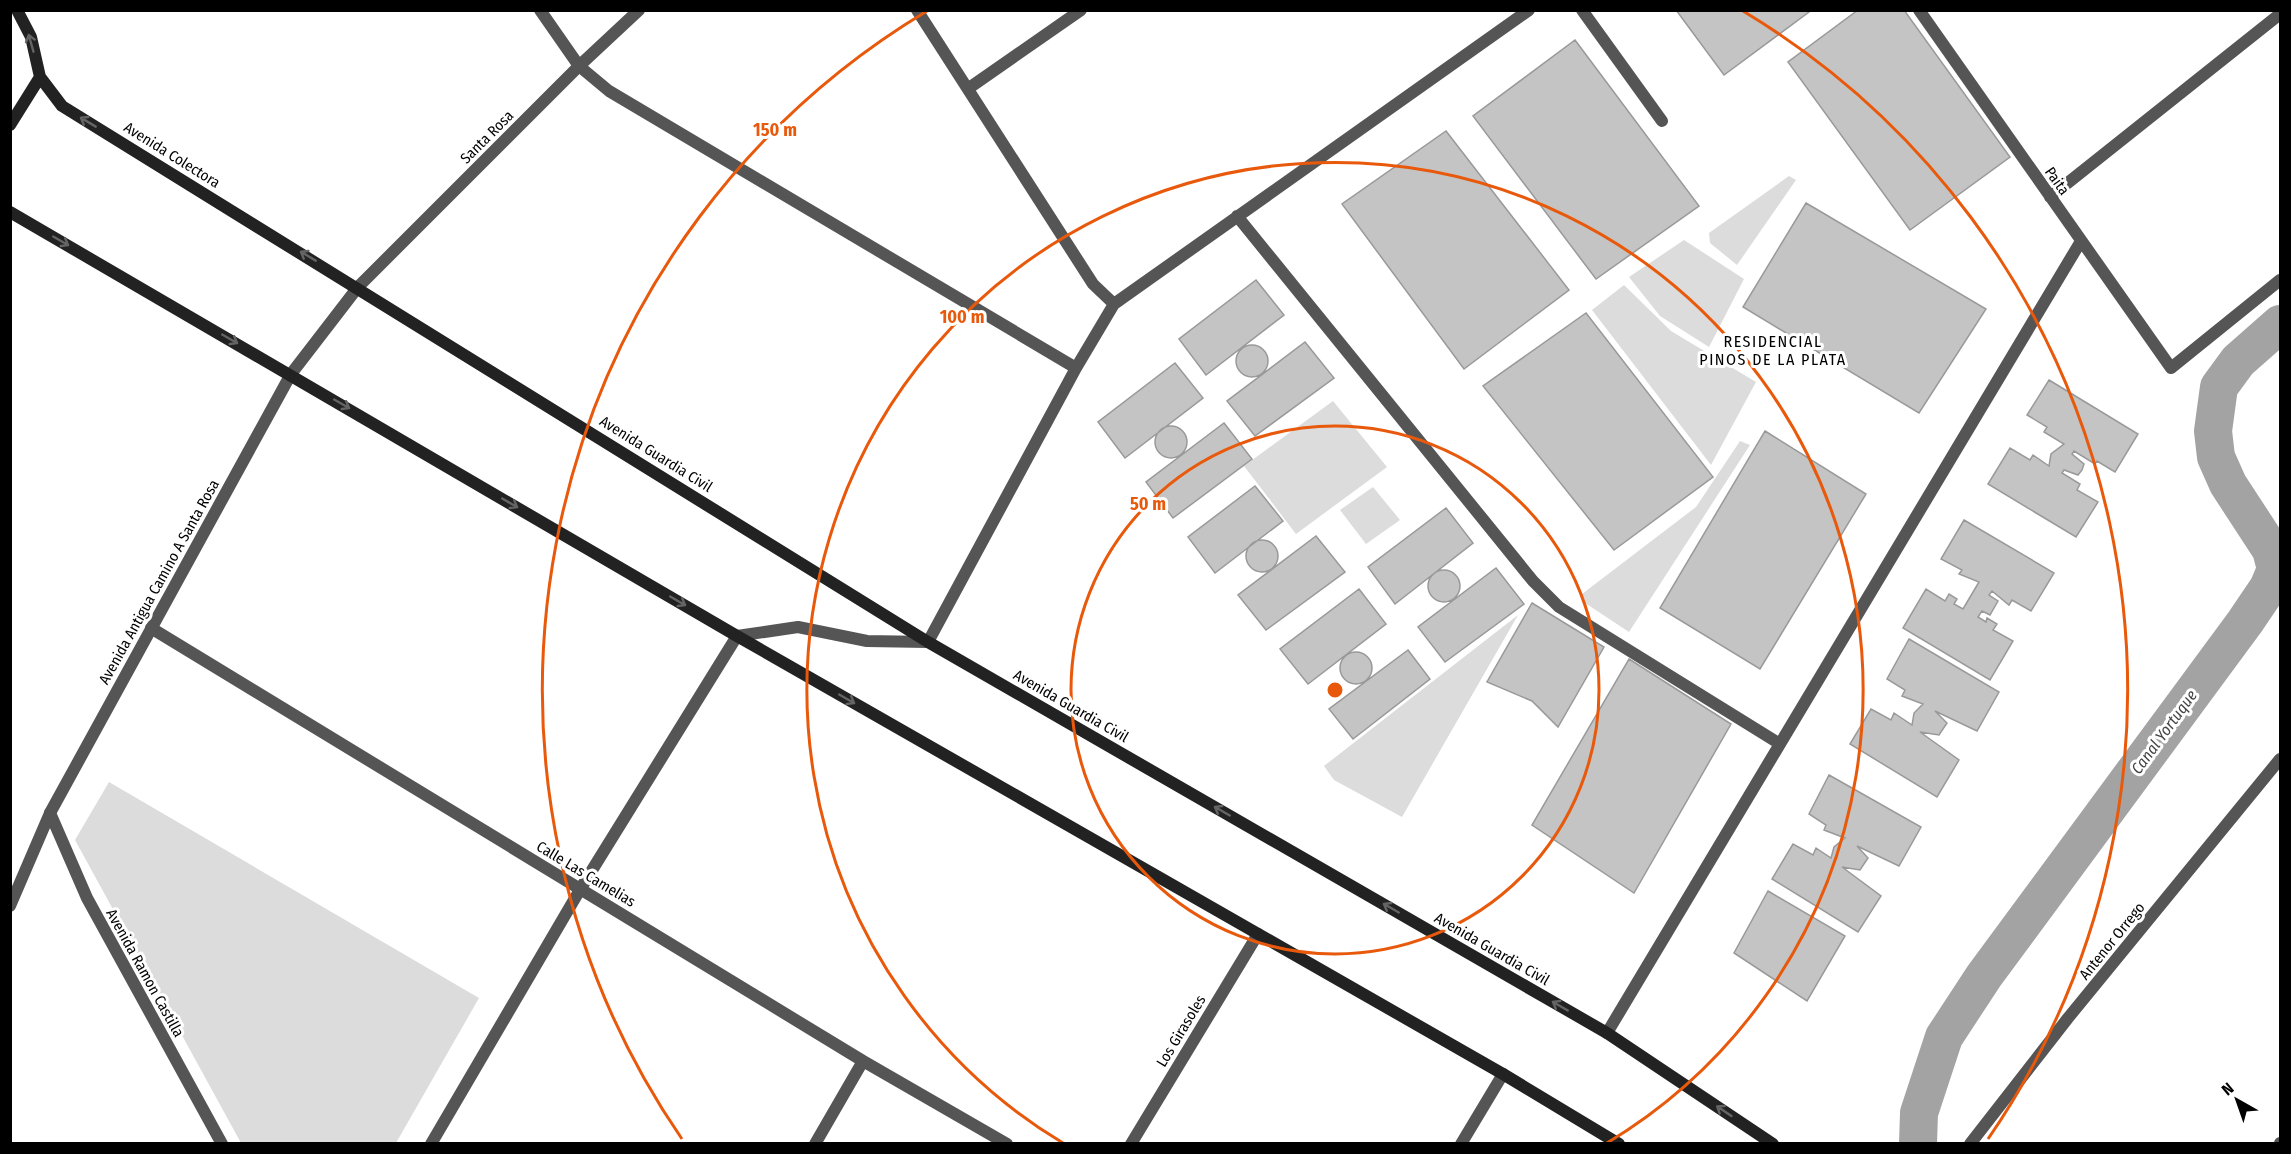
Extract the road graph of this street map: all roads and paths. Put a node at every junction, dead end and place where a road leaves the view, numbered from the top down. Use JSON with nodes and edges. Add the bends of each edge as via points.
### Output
{"nodes":[{"id":1,"x":16,"y":10,"type":"edge"},
{"id":2,"x":540,"y":10,"type":"edge"},
{"id":3,"x":639,"y":10,"type":"edge"},
{"id":4,"x":917,"y":10,"type":"edge"},
{"id":5,"x":1081,"y":10,"type":"edge"},
{"id":6,"x":1529,"y":10,"type":"edge"},
{"id":7,"x":1582,"y":10,"type":"edge"},
{"id":8,"x":1919,"y":10,"type":"edge"},
{"id":9,"x":2280,"y":14,"type":"edge"},
{"id":10,"x":579,"y":66,"type":"junction"},
{"id":11,"x":40,"y":77,"type":"junction"},
{"id":12,"x":969,"y":87,"type":"junction"},
{"id":13,"x":1662,"y":121,"type":"dead end"},
{"id":14,"x":10,"y":125,"type":"edge"},
{"id":15,"x":2050,"y":197,"type":"junction"},
{"id":16,"x":10,"y":212,"type":"edge"},
{"id":17,"x":1237,"y":216,"type":"junction"},
{"id":18,"x":2081,"y":242,"type":"junction"},
{"id":19,"x":2280,"y":280,"type":"edge"},
{"id":20,"x":358,"y":287,"type":"junction"},
{"id":21,"x":1114,"y":304,"type":"junction"},
{"id":22,"x":1076,"y":368,"type":"junction"},
{"id":23,"x":291,"y":374,"type":"junction"},
{"id":24,"x":151,"y":628,"type":"junction"},
{"id":25,"x":737,"y":636,"type":"junction"},
{"id":26,"x":928,"y":642,"type":"junction"},
{"id":27,"x":1780,"y":744,"type":"junction"},
{"id":28,"x":2280,"y":759,"type":"edge"},
{"id":29,"x":50,"y":813,"type":"junction"},
{"id":30,"x":581,"y":888,"type":"junction"},
{"id":31,"x":10,"y":906,"type":"edge"},
{"id":32,"x":1258,"y":934,"type":"junction"},
{"id":33,"x":1607,"y":1033,"type":"junction"},
{"id":34,"x":864,"y":1060,"type":"junction"},
{"id":35,"x":1503,"y":1074,"type":"junction"},
{"id":36,"x":222,"y":1143,"type":"edge"},
{"id":37,"x":430,"y":1143,"type":"edge"},
{"id":38,"x":815,"y":1143,"type":"edge"},
{"id":39,"x":1007,"y":1143,"type":"edge"},
{"id":40,"x":1131,"y":1143,"type":"edge"},
{"id":41,"x":1461,"y":1143,"type":"edge"},
{"id":42,"x":1619,"y":1143,"type":"edge"},
{"id":43,"x":1773,"y":1143,"type":"edge"},
{"id":44,"x":1970,"y":1143,"type":"edge"}],
"edges":[{"from":11,"to":1,"type":"main road","name":"Avenida Colectora","one_way":true,"via":[[31,37]]},
{"from":2,"to":10,"type":"street"},
{"from":3,"to":10,"type":"street","name":"Santa Rosa"},
{"from":4,"to":12,"type":"street"},
{"from":5,"to":12,"type":"street"},
{"from":6,"to":17,"type":"street"},
{"from":7,"to":13,"type":"street"},
{"from":8,"to":15,"type":"street","name":"Paita"},
{"from":9,"to":15,"type":"street"},
{"from":10,"to":20,"type":"street","name":"Santa Rosa"},
{"from":10,"to":22,"type":"street","via":[[609,91]]},
{"from":11,"to":14,"type":"main road"},
{"from":20,"to":11,"type":"main road","name":"Avenida Colectora","one_way":true,"via":[[62,106]]},
{"from":12,"to":21,"type":"street","via":[[1093,284]]},
{"from":15,"to":18,"type":"street","name":"Paita"},
{"from":16,"to":23,"type":"main road","one_way":true},
{"from":17,"to":21,"type":"street"},
{"from":17,"to":27,"type":"street","via":[[1533,581],[1559,607]]},
{"from":18,"to":19,"type":"street","name":"Paita","via":[[2171,368]]},
{"from":18,"to":27,"type":"street"},
{"from":20,"to":23,"type":"street","name":"Avenida Antigua Camino A Santa Rosa"},
{"from":20,"to":26,"type":"main road","name":"Avenida Guardia Civil"},
{"from":21,"to":22,"type":"street"},
{"from":22,"to":26,"type":"street"},
{"from":23,"to":24,"type":"street","name":"Avenida Antigua Camino A Santa Rosa"},
{"from":23,"to":25,"type":"main road","one_way":true},
{"from":24,"to":29,"type":"street","name":"Avenida Antigua Camino A Santa Rosa"},
{"from":24,"to":30,"type":"street","name":"Calle Las Camelias"},
{"from":25,"to":26,"type":"street","via":[[798,627],[867,641]]},
{"from":25,"to":30,"type":"street"},
{"from":25,"to":32,"type":"main road","one_way":true},
{"from":33,"to":26,"type":"main road","name":"Avenida Guardia Civil","one_way":true},
{"from":27,"to":33,"type":"street"},
{"from":28,"to":44,"type":"street","name":"Antenor Orrego"},
{"from":29,"to":31,"type":"street","name":"Avenida Antigua Camino A Santa Rosa"},
{"from":29,"to":36,"type":"street","name":"Avenida Ramon Castilla","via":[[87,898]]},
{"from":30,"to":34,"type":"street","name":"Calle Las Camelias"},
{"from":30,"to":37,"type":"street"},
{"from":32,"to":35,"type":"main road"},
{"from":32,"to":40,"type":"street","name":"Los Girasoles"},
{"from":43,"to":33,"type":"main road","name":"Avenida Guardia Civil","one_way":true},
{"from":34,"to":38,"type":"street"},
{"from":34,"to":39,"type":"street","name":"Calle Las Camelias"},
{"from":35,"to":41,"type":"street"},
{"from":35,"to":42,"type":"main road"}]}
